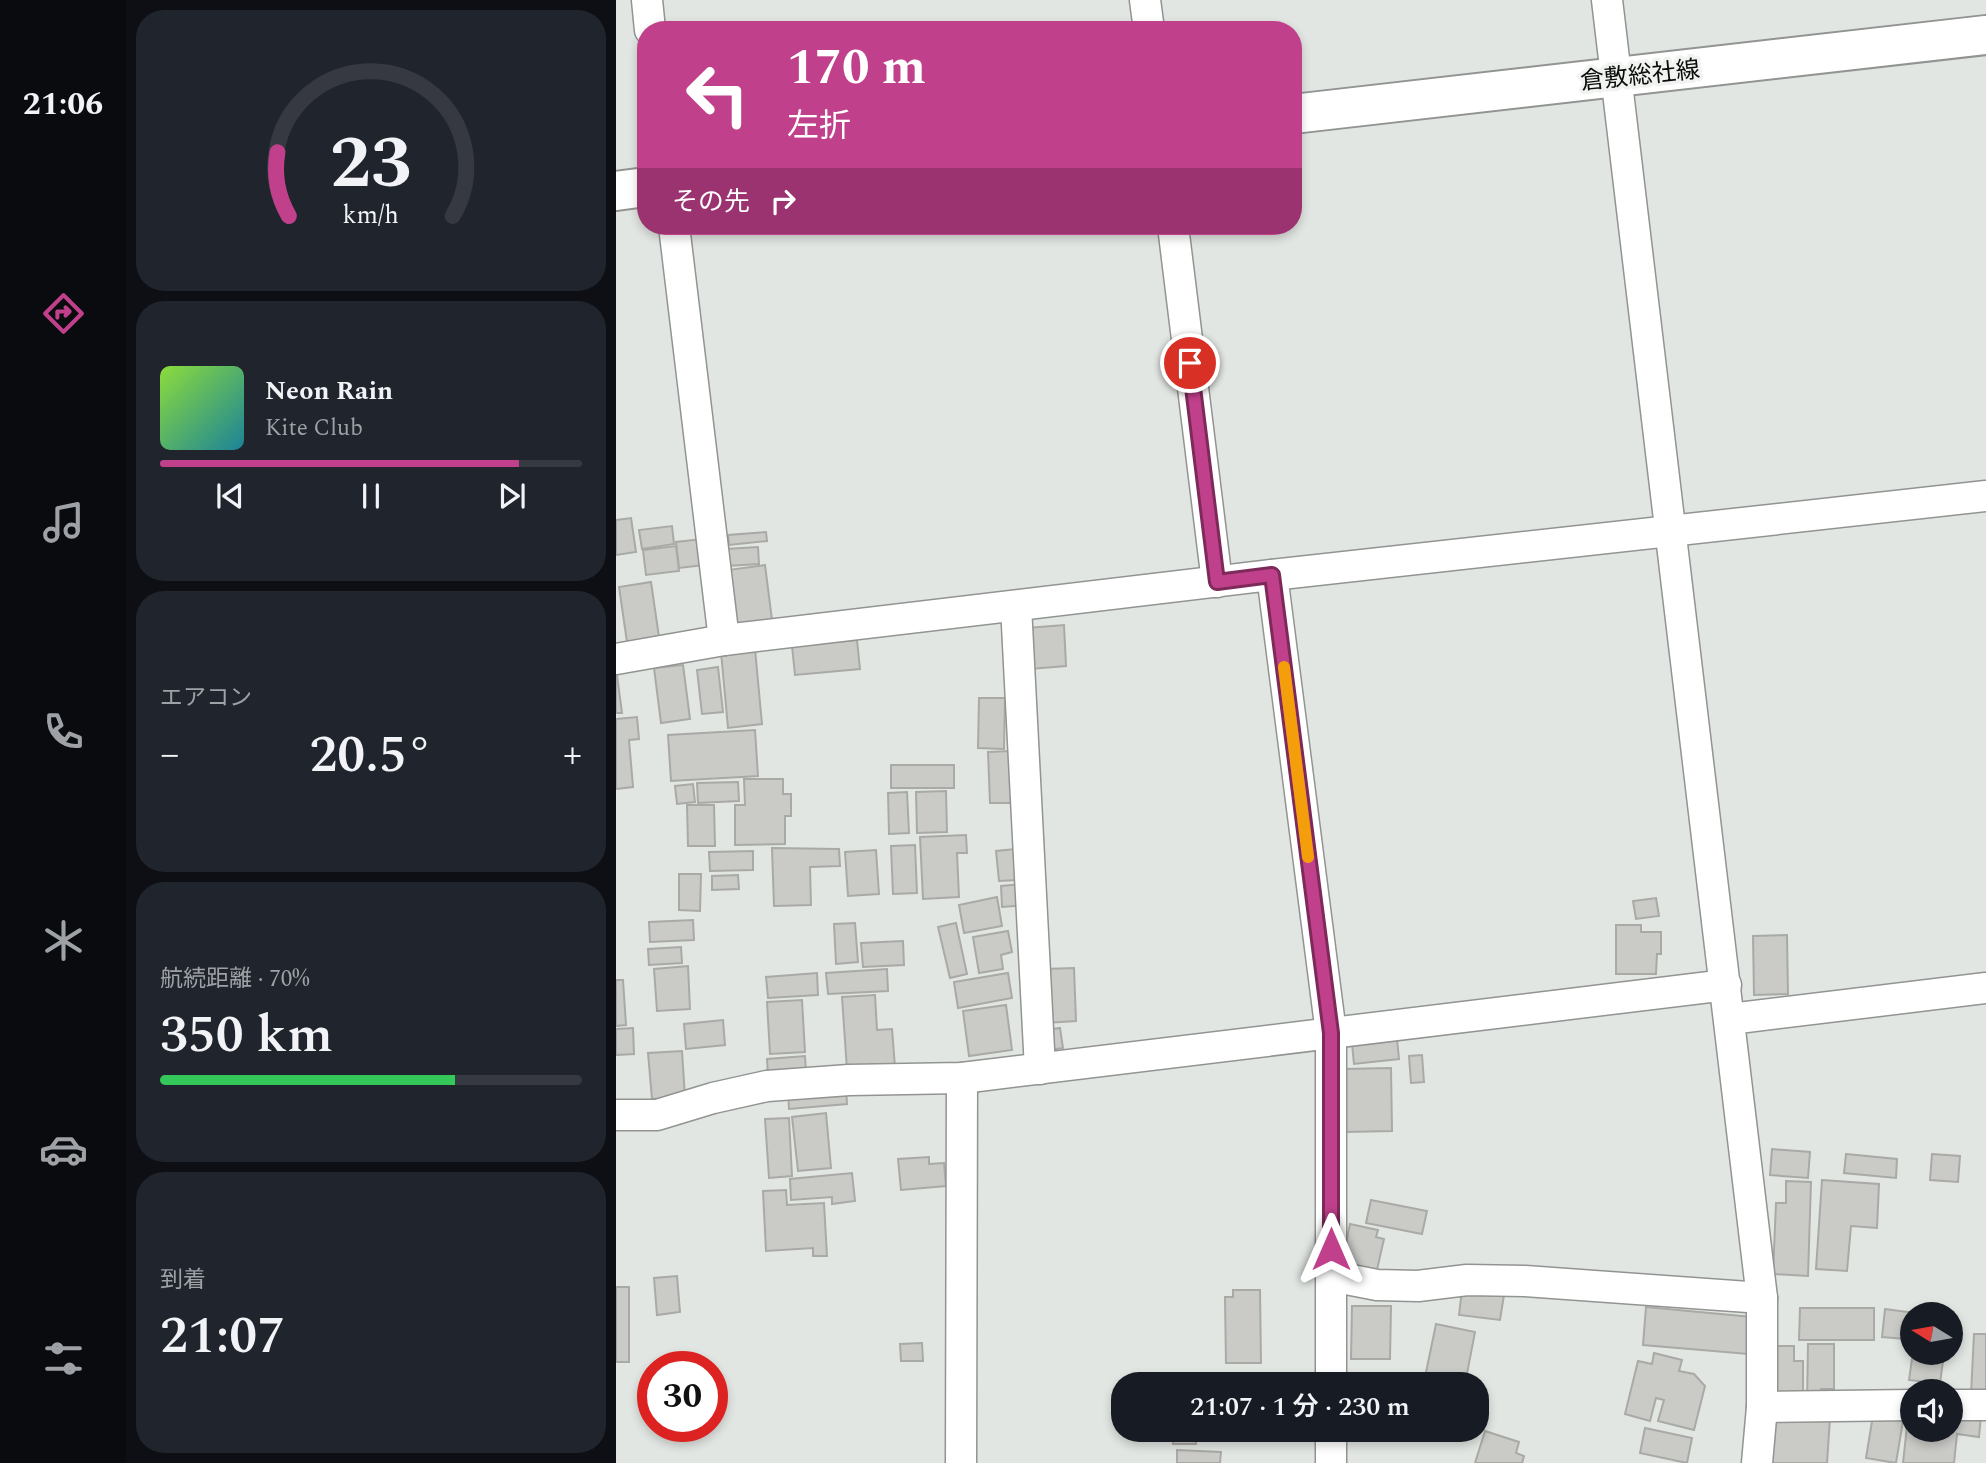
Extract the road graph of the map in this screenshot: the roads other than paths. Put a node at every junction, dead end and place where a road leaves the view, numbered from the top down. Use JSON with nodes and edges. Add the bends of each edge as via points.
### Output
{"nodes":[{"id":1,"x":647,"y":0,"type":"edge"},
{"id":2,"x":1145,"y":0,"type":"edge"},
{"id":3,"x":1607,"y":0,"type":"edge"},
{"id":4,"x":649,"y":21,"type":"edge"},
{"id":5,"x":1148,"y":21,"type":"edge"},
{"id":6,"x":1986,"y":36,"type":"edge"},
{"id":7,"x":1616,"y":78,"type":"junction"},
{"id":8,"x":1302,"y":113,"type":"edge"},
{"id":9,"x":637,"y":188,"type":"edge"},
{"id":10,"x":616,"y":191,"type":"edge"},
{"id":11,"x":675,"y":235,"type":"edge"},
{"id":12,"x":1174,"y":235,"type":"edge"},
{"id":13,"x":1986,"y":496,"type":"edge"},
{"id":14,"x":1671,"y":533,"type":"junction"},
{"id":15,"x":1272,"y":575,"type":"junction"},
{"id":16,"x":1217,"y":582,"type":"junction"},
{"id":17,"x":1016,"y":606,"type":"junction"},
{"id":18,"x":724,"y":640,"type":"junction"},
{"id":19,"x":616,"y":659,"type":"edge"},
{"id":20,"x":1726,"y":985,"type":"junction"},
{"id":21,"x":1986,"y":988,"type":"edge"},
{"id":22,"x":1730,"y":1019,"type":"junction"},
{"id":23,"x":1331,"y":1033,"type":"junction"},
{"id":24,"x":1040,"y":1069,"type":"junction"},
{"id":25,"x":962,"y":1078,"type":"junction"},
{"id":26,"x":616,"y":1115,"type":"edge"},
{"id":27,"x":1331,"y":1276,"type":"junction"},
{"id":28,"x":1762,"y":1298,"type":"junction"},
{"id":29,"x":1331,"y":1372,"type":"edge"},
{"id":30,"x":1900,"y":1405,"type":"edge"},
{"id":31,"x":1963,"y":1405,"type":"edge"},
{"id":32,"x":1986,"y":1405,"type":"edge"},
{"id":33,"x":1762,"y":1407,"type":"junction"},
{"id":34,"x":1331,"y":1442,"type":"edge"},
{"id":35,"x":961,"y":1463,"type":"edge"},
{"id":36,"x":1331,"y":1463,"type":"edge"},
{"id":37,"x":1756,"y":1463,"type":"edge"}],
"edges":[{"from":1,"to":4,"type":"street"},
{"from":2,"to":5,"type":"street"},
{"from":3,"to":7,"type":"street"},
{"from":6,"to":7,"type":"main road","name":"倉敷総社線"},
{"from":7,"to":8,"type":"main road","name":"倉敷総社線"},
{"from":7,"to":14,"type":"street"},
{"from":9,"to":10,"type":"main road"},
{"from":11,"to":18,"type":"street"},
{"from":12,"to":16,"type":"street"},
{"from":13,"to":14,"type":"street"},
{"from":14,"to":15,"type":"street"},
{"from":14,"to":20,"type":"street"},
{"from":15,"to":16,"type":"street"},
{"from":15,"to":23,"type":"street"},
{"from":16,"to":17,"type":"street"},
{"from":17,"to":18,"type":"street"},
{"from":17,"to":24,"type":"street"},
{"from":18,"to":19,"type":"street"},
{"from":20,"to":22,"type":"street"},
{"from":20,"to":23,"type":"street"},
{"from":21,"to":22,"type":"street"},
{"from":22,"to":28,"type":"street"},
{"from":23,"to":24,"type":"street"},
{"from":23,"to":27,"type":"street"},
{"from":24,"to":25,"type":"street"},
{"from":25,"to":26,"type":"street","via":[[767,1086],[657,1115]]},
{"from":25,"to":35,"type":"street"},
{"from":27,"to":28,"type":"street","via":[[1377,1285],[1525,1280]]},
{"from":27,"to":29,"type":"street"},
{"from":28,"to":33,"type":"street"},
{"from":30,"to":33,"type":"street"},
{"from":31,"to":32,"type":"street"},
{"from":33,"to":37,"type":"street"},
{"from":34,"to":36,"type":"street"}]}
